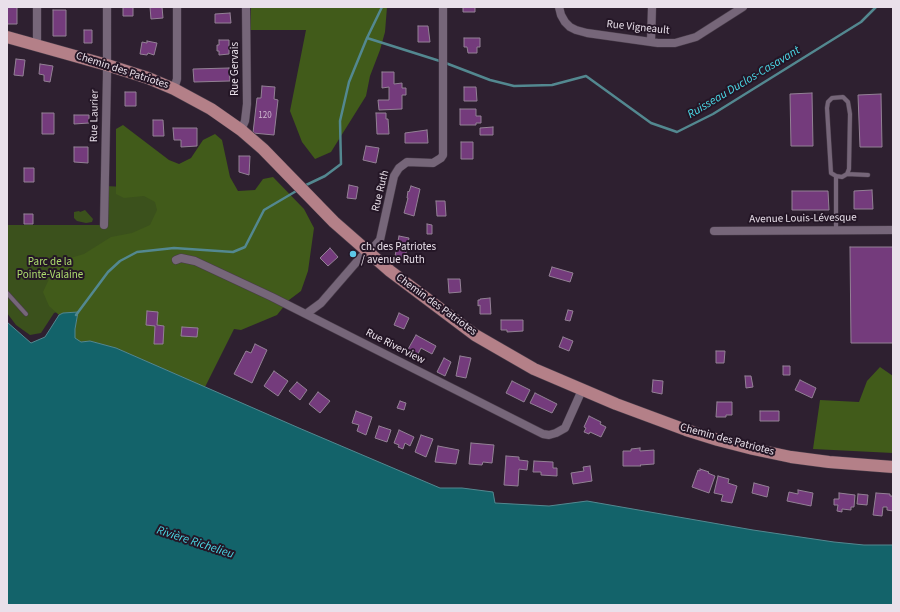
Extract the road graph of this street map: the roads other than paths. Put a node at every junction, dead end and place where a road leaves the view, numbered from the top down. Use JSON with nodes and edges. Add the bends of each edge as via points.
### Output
{"nodes":[{"id":1,"x":37,"y":7,"type":"edge"},
{"id":2,"x":107,"y":7,"type":"edge"},
{"id":3,"x":177,"y":7,"type":"edge"},
{"id":4,"x":246,"y":7,"type":"edge"},
{"id":5,"x":443,"y":7,"type":"edge"},
{"id":6,"x":559,"y":7,"type":"edge"},
{"id":7,"x":652,"y":7,"type":"edge"},
{"id":8,"x":743,"y":7,"type":"edge"},
{"id":9,"x":7,"y":37,"type":"edge"},
{"id":10,"x":651,"y":42,"type":"junction"},
{"id":11,"x":36,"y":45,"type":"junction"},
{"id":12,"x":107,"y":65,"type":"junction"},
{"id":13,"x":174,"y":89,"type":"junction"},
{"id":14,"x":241,"y":130,"type":"junction"},
{"id":15,"x":847,"y":174,"type":"junction"},
{"id":16,"x":868,"y":175,"type":"dead end"},
{"id":17,"x":836,"y":176,"type":"junction"},
{"id":18,"x":104,"y":225,"type":"dead end"},
{"id":19,"x":836,"y":230,"type":"junction"},
{"id":20,"x":893,"y":230,"type":"edge"},
{"id":21,"x":714,"y":231,"type":"dead end"},
{"id":22,"x":367,"y":252,"type":"junction"},
{"id":23,"x":176,"y":260,"type":"dead end"},
{"id":24,"x":7,"y":293,"type":"edge"},
{"id":25,"x":26,"y":314,"type":"dead end"},
{"id":26,"x":306,"y":314,"type":"junction"},
{"id":27,"x":582,"y":390,"type":"junction"},
{"id":28,"x":893,"y":467,"type":"edge"}],
"edges":[{"from":1,"to":11,"type":"street"},
{"from":2,"to":12,"type":"street","name":"Rue Laurier"},
{"from":3,"to":13,"type":"street","via":[[177,79]]},
{"from":4,"to":14,"type":"street","name":"Rue Gervais","via":[[247,104]]},
{"from":5,"to":22,"type":"street","name":"Rue Ruth","via":[[443,155],[433,163],[402,164],[394,176],[380,240]]},
{"from":6,"to":10,"type":"street","name":"Rue Vigneault","via":[[565,22],[576,30]]},
{"from":7,"to":10,"type":"street"},
{"from":8,"to":10,"type":"street","name":"Rue Vigneault","via":[[696,37],[675,43]]},
{"from":9,"to":11,"type":"main road","name":"Chemin des Patriotes"},
{"from":11,"to":12,"type":"main road","name":"Chemin des Patriotes"},
{"from":12,"to":13,"type":"main road","name":"Chemin des Patriotes"},
{"from":12,"to":18,"type":"street","name":"Rue Laurier"},
{"from":13,"to":14,"type":"main road","name":"Chemin des Patriotes","via":[[211,109]]},
{"from":14,"to":22,"type":"main road","name":"Chemin des Patriotes"},
{"from":15,"to":16,"type":"lane"},
{"from":15,"to":17,"type":"lane","via":[[842,177]]},
{"from":15,"to":17,"type":"lane","via":[[850,114],[848,102],[843,97],[832,98],[827,108],[831,173]]},
{"from":17,"to":19,"type":"lane"},
{"from":19,"to":20,"type":"street","name":"Avenue Louis-Lévesque"},
{"from":19,"to":21,"type":"street","name":"Avenue Louis-Lévesque"},
{"from":22,"to":26,"type":"street","name":"Rue Ruth","via":[[324,300]]},
{"from":22,"to":27,"type":"main road","name":"Chemin des Patriotes","via":[[481,338],[534,369]]},
{"from":23,"to":26,"type":"street","name":"Rue Riverview","via":[[181,258],[195,261]]},
{"from":24,"to":25,"type":"lane"},
{"from":26,"to":27,"type":"street","name":"Rue Riverview","via":[[543,434],[549,435],[565,428]]},
{"from":27,"to":28,"type":"main road","name":"Chemin des Patriotes","via":[[686,430],[736,445],[810,460]]}]}
